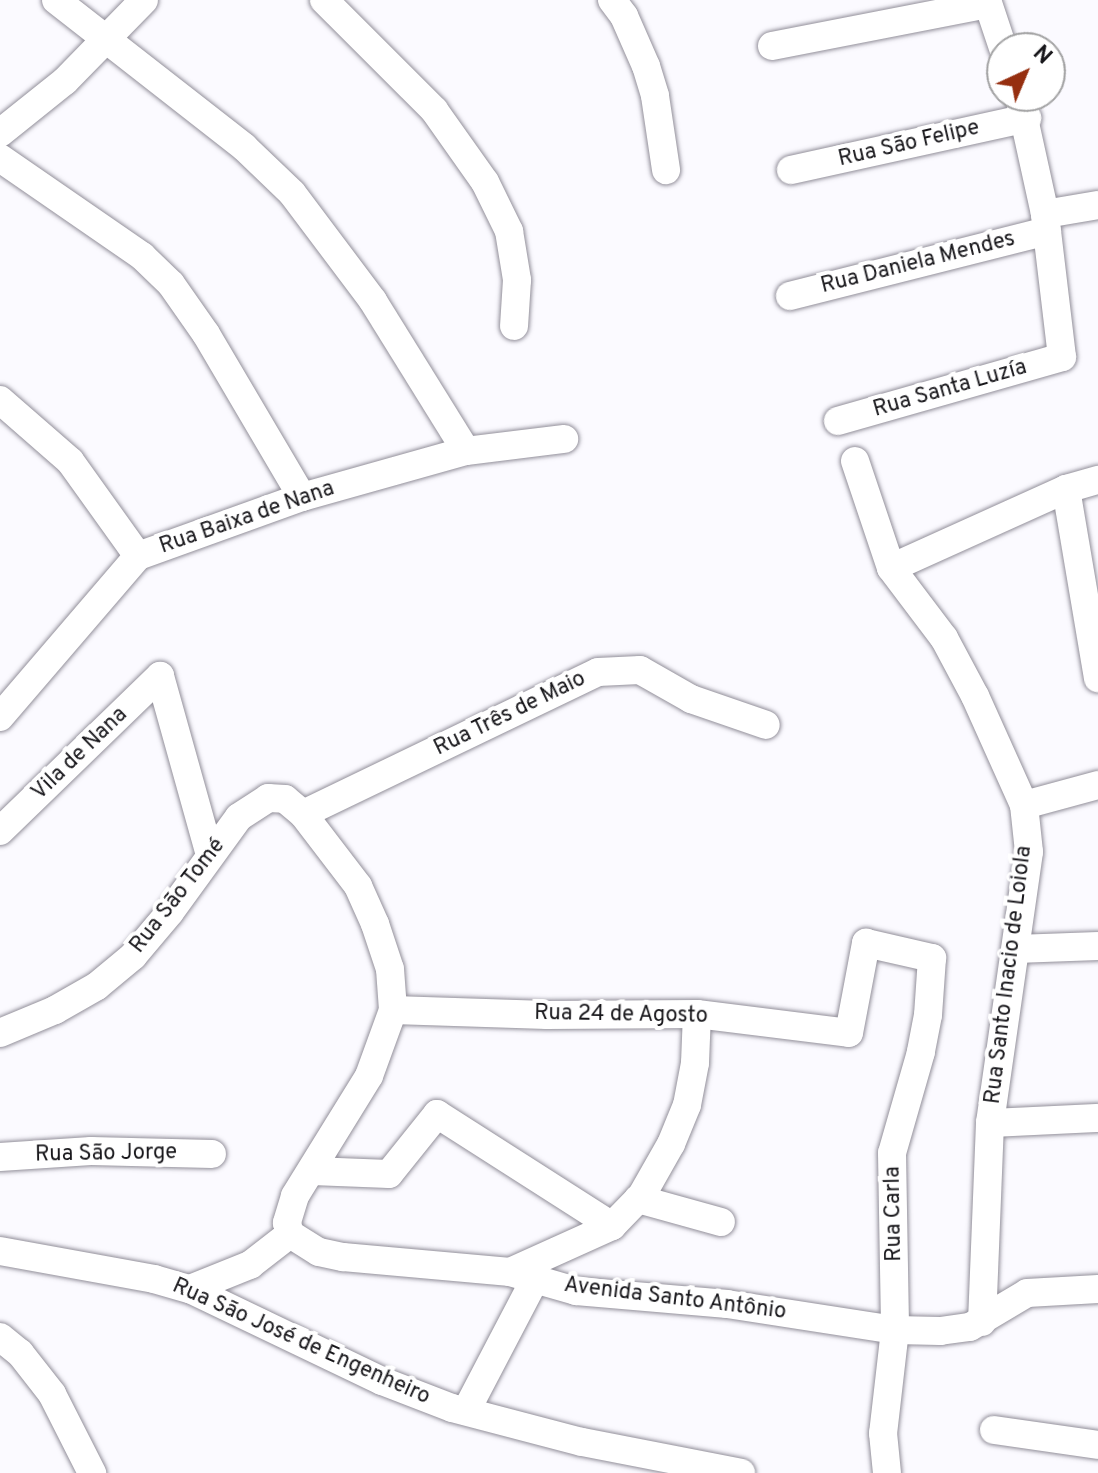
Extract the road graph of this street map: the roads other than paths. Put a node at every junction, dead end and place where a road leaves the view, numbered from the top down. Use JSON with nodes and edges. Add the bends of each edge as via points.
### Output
{"nodes":[{"id":1,"x":56,"y":0,"type":"edge"},
{"id":2,"x":144,"y":0,"type":"edge"},
{"id":3,"x":324,"y":0,"type":"edge"},
{"id":4,"x":612,"y":0,"type":"edge"},
{"id":5,"x":987,"y":2,"type":"edge"},
{"id":6,"x":997,"y":32,"type":"edge"},
{"id":7,"x":106,"y":41,"type":"junction"},
{"id":8,"x":772,"y":46,"type":"dead end"},
{"id":9,"x":1005,"y":112,"type":"edge"},
{"id":10,"x":1024,"y":112,"type":"edge"},
{"id":11,"x":0,"y":133,"type":"edge"},
{"id":12,"x":0,"y":158,"type":"edge"},
{"id":13,"x":666,"y":170,"type":"dead end"},
{"id":14,"x":791,"y":170,"type":"dead end"},
{"id":15,"x":1098,"y":205,"type":"edge"},
{"id":16,"x":1046,"y":222,"type":"junction"},
{"id":17,"x":790,"y":296,"type":"dead end"},
{"id":18,"x":514,"y":326,"type":"dead end"},
{"id":19,"x":0,"y":400,"type":"edge"},
{"id":20,"x":838,"y":421,"type":"dead end"},
{"id":21,"x":564,"y":439,"type":"dead end"},
{"id":22,"x":466,"y":451,"type":"junction"},
{"id":23,"x":855,"y":461,"type":"dead end"},
{"id":24,"x":1098,"y":480,"type":"edge"},
{"id":25,"x":1066,"y":489,"type":"junction"},
{"id":26,"x":302,"y":497,"type":"junction"},
{"id":27,"x":138,"y":556,"type":"junction"},
{"id":28,"x":891,"y":568,"type":"junction"},
{"id":29,"x":1098,"y":678,"type":"edge"},
{"id":30,"x":0,"y":717,"type":"edge"},
{"id":31,"x":766,"y":725,"type":"dead end"},
{"id":32,"x":1098,"y":785,"type":"edge"},
{"id":33,"x":1024,"y":805,"type":"junction"},
{"id":34,"x":303,"y":814,"type":"junction"},
{"id":35,"x":0,"y":831,"type":"edge"},
{"id":36,"x":210,"y":855,"type":"junction"},
{"id":37,"x":1098,"y":946,"type":"edge"},
{"id":38,"x":1016,"y":949,"type":"junction"},
{"id":39,"x":932,"y":958,"type":"joint"},
{"id":40,"x":393,"y":1010,"type":"junction"},
{"id":41,"x":697,"y":1014,"type":"junction"},
{"id":42,"x":0,"y":1033,"type":"edge"},
{"id":43,"x":1098,"y":1118,"type":"edge"},
{"id":44,"x":990,"y":1123,"type":"junction"},
{"id":45,"x":212,"y":1154,"type":"dead end"},
{"id":46,"x":0,"y":1157,"type":"edge"},
{"id":47,"x":312,"y":1171,"type":"junction"},
{"id":48,"x":638,"y":1199,"type":"junction"},
{"id":49,"x":721,"y":1222,"type":"dead end"},
{"id":50,"x":612,"y":1226,"type":"junction"},
{"id":51,"x":290,"y":1234,"type":"junction"},
{"id":52,"x":0,"y":1251,"type":"edge"},
{"id":53,"x":523,"y":1276,"type":"junction"},
{"id":54,"x":190,"y":1289,"type":"junction"},
{"id":55,"x":1098,"y":1289,"type":"edge"},
{"id":56,"x":982,"y":1322,"type":"junction"},
{"id":57,"x":895,"y":1330,"type":"junction"},
{"id":58,"x":0,"y":1337,"type":"edge"},
{"id":59,"x":466,"y":1411,"type":"junction"},
{"id":60,"x":994,"y":1430,"type":"dead end"},
{"id":61,"x":1098,"y":1445,"type":"edge"},
{"id":62,"x":92,"y":1473,"type":"edge"},
{"id":63,"x":741,"y":1473,"type":"edge"},
{"id":64,"x":887,"y":1473,"type":"edge"}],
"edges":[{"from":1,"to":7,"type":"street"},
{"from":2,"to":7,"type":"street"},
{"from":3,"to":18,"type":"street","via":[[434,110],[485,182],[509,231],[517,280]]},
{"from":4,"to":13,"type":"street","via":[[646,66]]},
{"from":5,"to":6,"type":"street"},
{"from":5,"to":8,"type":"street"},
{"from":7,"to":11,"type":"street"},
{"from":7,"to":22,"type":"street","via":[[244,147],[292,193],[373,301]]},
{"from":9,"to":14,"type":"street","name":"Rua São Felipe"},
{"from":10,"to":16,"type":"street"},
{"from":12,"to":26,"type":"street","via":[[142,256],[171,284]]},
{"from":15,"to":16,"type":"street","name":"Rua Daniela Mendes"},
{"from":16,"to":17,"type":"street","name":"Rua Daniela Mendes"},
{"from":16,"to":20,"type":"street","name":"Rua Santa Luzía","via":[[1062,357]]},
{"from":19,"to":27,"type":"street","via":[[70,461]]},
{"from":21,"to":22,"type":"street","name":"Rua Baixa de Nana"},
{"from":22,"to":26,"type":"street","name":"Rua Baixa de Nana"},
{"from":23,"to":28,"type":"street","name":"Rua Santo Inacio de Loiola"},
{"from":24,"to":25,"type":"street"},
{"from":25,"to":28,"type":"street"},
{"from":25,"to":29,"type":"street"},
{"from":26,"to":27,"type":"street","name":"Rua Baixa de Nana"},
{"from":27,"to":30,"type":"street","name":"Rua Baixa de Nana"},
{"from":28,"to":33,"type":"street","name":"Rua Santo Inacio de Loiola","via":[[944,638]]},
{"from":31,"to":34,"type":"street","name":"Rua Três de Maio","via":[[691,699],[640,670],[598,672]]},
{"from":32,"to":33,"type":"street"},
{"from":33,"to":38,"type":"street","name":"Rua Santo Inacio de Loiola","via":[[1029,852]]},
{"from":34,"to":36,"type":"street","name":"Rua São Tomé","via":[[285,799],[268,798],[239,817]]},
{"from":34,"to":40,"type":"street","via":[[358,886],[390,969]]},
{"from":35,"to":36,"type":"street","name":"Vila de Nana","via":[[160,676]]},
{"from":36,"to":42,"type":"street","name":"Rua São Tomé","via":[[133,956],[55,1010]]},
{"from":37,"to":38,"type":"street"},
{"from":38,"to":44,"type":"street","name":"Rua Santo Inacio de Loiola"},
{"from":39,"to":41,"type":"street","name":"Rua 24 de Agosto","via":[[866,943],[849,1033]]},
{"from":39,"to":57,"type":"street","name":"Rua Carla","via":[[921,1052],[892,1153]]},
{"from":40,"to":41,"type":"street","name":"Rua 24 de Agosto"},
{"from":40,"to":47,"type":"street","via":[[369,1076]]},
{"from":41,"to":48,"type":"street","via":[[687,1105]]},
{"from":43,"to":44,"type":"street"},
{"from":44,"to":56,"type":"street","name":"Rua Santo Inacio de Loiola"},
{"from":45,"to":46,"type":"street","name":"Rua São Jorge","via":[[91,1151]]},
{"from":47,"to":50,"type":"street","via":[[389,1174],[437,1114]]},
{"from":47,"to":51,"type":"street","via":[[290,1209]]},
{"from":48,"to":49,"type":"street"},
{"from":48,"to":50,"type":"street"},
{"from":50,"to":53,"type":"street"},
{"from":51,"to":53,"type":"street","name":"Avenida Santo Antônio","via":[[319,1252],[343,1257]]},
{"from":51,"to":54,"type":"street","via":[[250,1265]]},
{"from":52,"to":54,"type":"street","name":"Rua São José de Engenheiro"},
{"from":53,"to":57,"type":"street","name":"Avenida Santo Antônio","via":[[576,1291],[727,1304]]},
{"from":53,"to":59,"type":"street"},
{"from":54,"to":59,"type":"street","name":"Rua São José de Engenheiro","via":[[382,1381]]},
{"from":55,"to":56,"type":"street","via":[[1027,1293]]},
{"from":56,"to":57,"type":"street","name":"Avenida Santo Antônio","via":[[940,1331]]},
{"from":57,"to":64,"type":"street","name":"Rua Carla","via":[[883,1433]]},
{"from":58,"to":62,"type":"street","via":[[52,1394]]},
{"from":59,"to":63,"type":"street","name":"Rua São José de Engenheiro","via":[[582,1442]]},
{"from":60,"to":61,"type":"street"}]}
